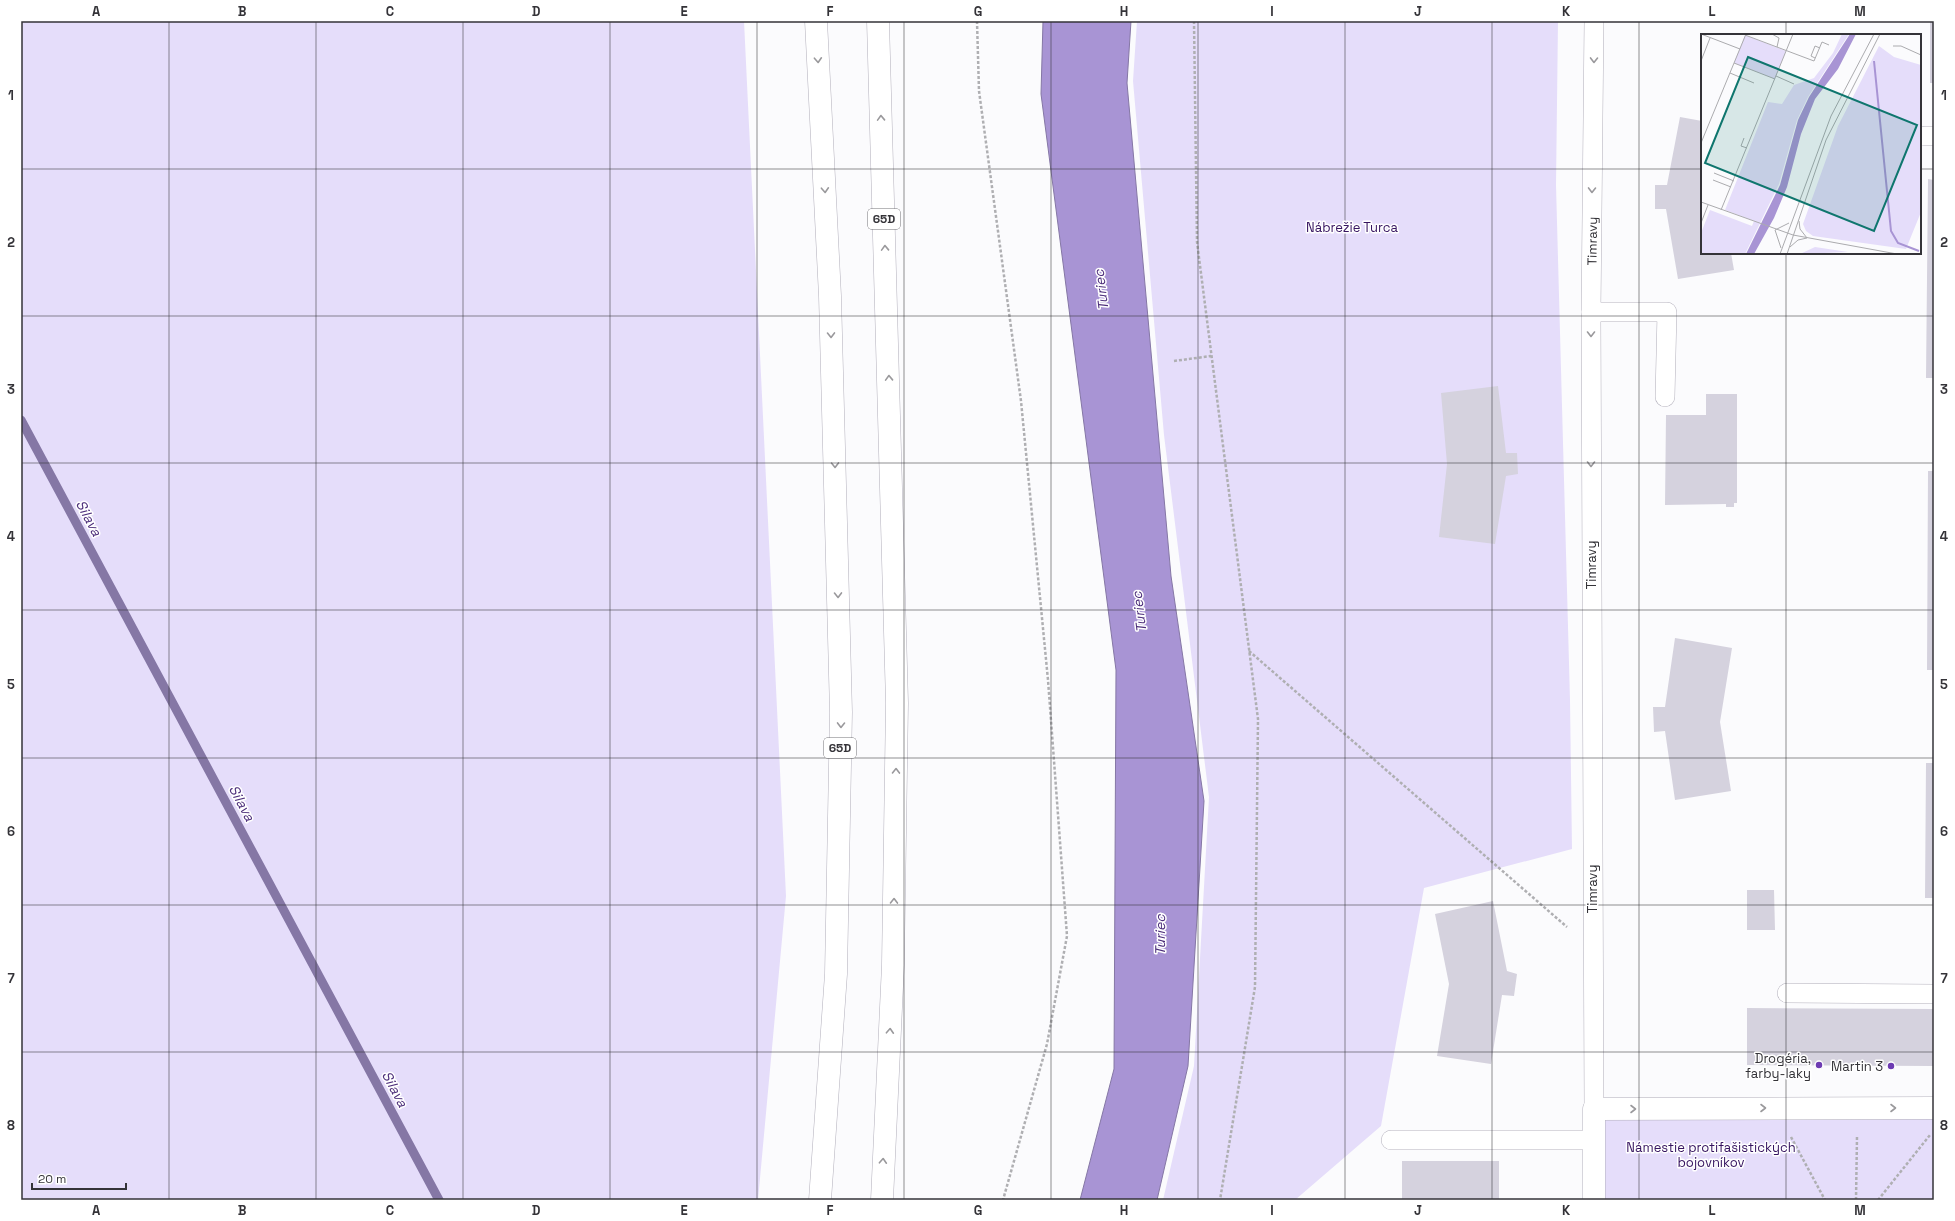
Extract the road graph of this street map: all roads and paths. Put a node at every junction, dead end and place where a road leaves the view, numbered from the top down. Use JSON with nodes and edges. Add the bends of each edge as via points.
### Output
{"nodes":[{"id":1,"x":816,"y":21,"type":"edge"},
{"id":2,"x":878,"y":21,"type":"edge"},
{"id":3,"x":977,"y":21,"type":"edge"},
{"id":4,"x":1194,"y":21,"type":"edge"},
{"id":5,"x":1594,"y":21,"type":"edge"},
{"id":6,"x":1591,"y":312,"type":"junction"},
{"id":7,"x":1211,"y":356,"type":"junction"},
{"id":8,"x":1174,"y":361,"type":"dead end"},
{"id":9,"x":1665,"y":397,"type":"dead end"},
{"id":10,"x":1249,"y":650,"type":"junction"},
{"id":11,"x":1593,"y":949,"type":"junction"},
{"id":12,"x":1787,"y":992,"type":"dead end"},
{"id":13,"x":1934,"y":994,"type":"edge"},
{"id":14,"x":1776,"y":1108,"type":"junction"},
{"id":15,"x":1858,"y":1108,"type":"junction"},
{"id":16,"x":1934,"y":1108,"type":"edge"},
{"id":17,"x":1594,"y":1109,"type":"junction"},
{"id":18,"x":1934,"y":1130,"type":"edge"},
{"id":19,"x":1391,"y":1140,"type":"dead end"},
{"id":20,"x":1594,"y":1140,"type":"junction"},
{"id":21,"x":820,"y":1200,"type":"edge"},
{"id":22,"x":882,"y":1200,"type":"edge"},
{"id":23,"x":1003,"y":1200,"type":"edge"},
{"id":24,"x":1220,"y":1200,"type":"edge"},
{"id":25,"x":1594,"y":1200,"type":"edge"},
{"id":26,"x":1825,"y":1200,"type":"edge"},
{"id":27,"x":1856,"y":1200,"type":"edge"},
{"id":28,"x":1878,"y":1200,"type":"edge"}],
"edges":[{"from":1,"to":21,"type":"main road","number":"65D","one_way":true,"via":[[830,296],[841,712],[836,974]]},
{"from":22,"to":2,"type":"main road","number":"65D","one_way":true,"via":[[893,966],[897,703]]},
{"from":3,"to":23,"type":"path","via":[[980,91],[1021,401],[1048,680],[1067,936],[1047,1044]]},
{"from":4,"to":7,"type":"path","via":[[1197,242]]},
{"from":5,"to":6,"type":"lane","name":"Timravy","one_way":true},
{"from":6,"to":9,"type":"lane","via":[[1666,312]]},
{"from":6,"to":11,"type":"lane","name":"Timravy","one_way":true},
{"from":7,"to":8,"type":"path"},
{"from":7,"to":10,"type":"path"},
{"from":10,"to":11,"type":"path"},
{"from":10,"to":24,"type":"path","via":[[1258,719],[1255,987]]},
{"from":11,"to":17,"type":"lane","name":"Timravy"},
{"from":12,"to":13,"type":"lane"},
{"from":14,"to":15,"type":"main road"},
{"from":17,"to":14,"type":"main road","one_way":true},
{"from":14,"to":26,"type":"path"},
{"from":15,"to":16,"type":"main road","one_way":true},
{"from":15,"to":27,"type":"path"},
{"from":17,"to":20,"type":"main road"},
{"from":18,"to":28,"type":"path"},
{"from":19,"to":20,"type":"lane"},
{"from":20,"to":25,"type":"main road"}]}
